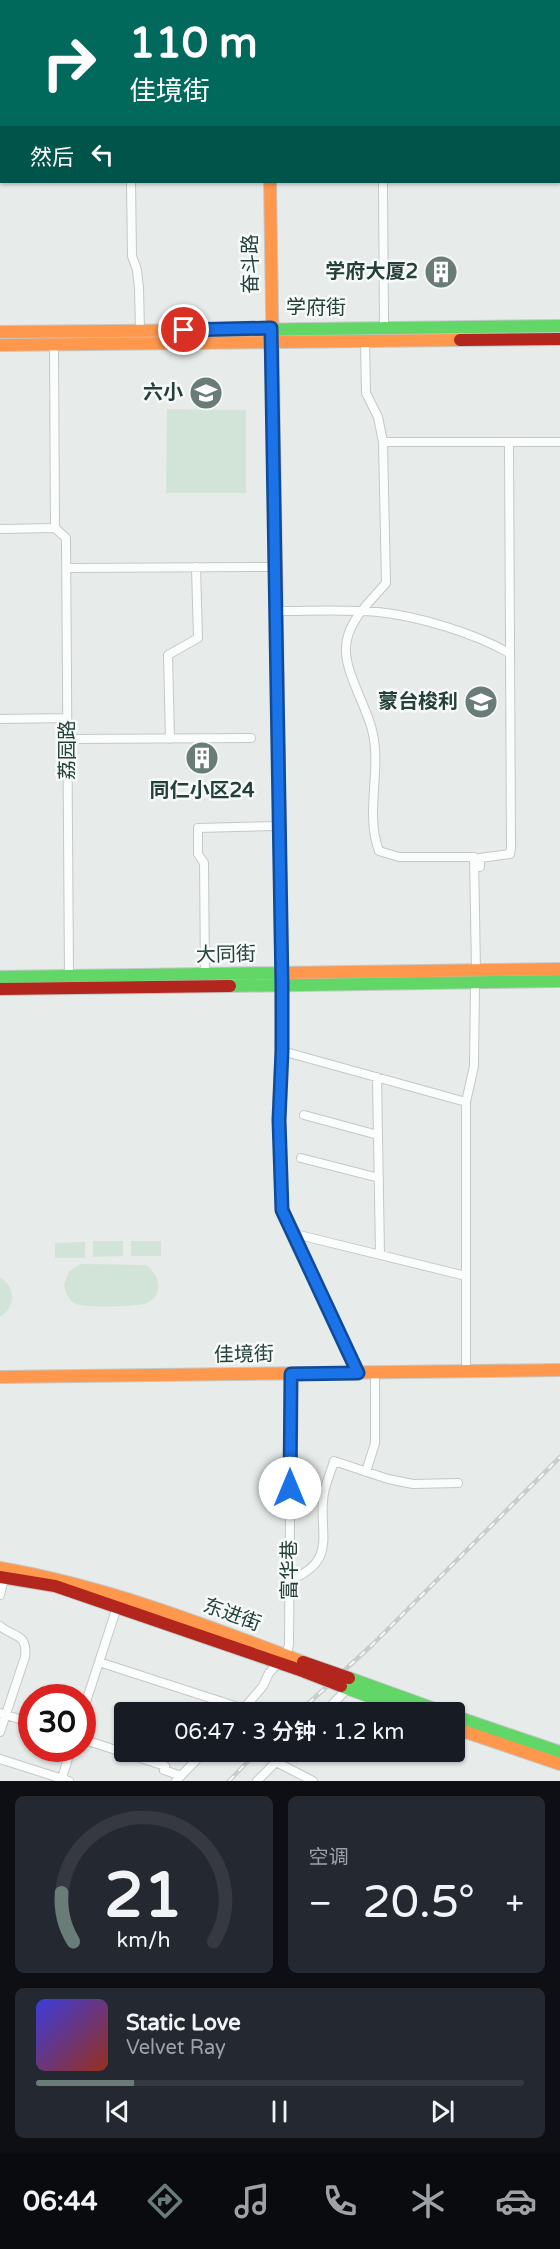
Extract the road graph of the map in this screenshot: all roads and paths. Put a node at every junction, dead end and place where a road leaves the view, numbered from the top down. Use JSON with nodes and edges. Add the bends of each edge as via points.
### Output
{"nodes":[{"id":1,"x":130,"y":183,"type":"edge"},
{"id":2,"x":270,"y":183,"type":"edge"},
{"id":3,"x":383,"y":183,"type":"edge"},
{"id":4,"x":560,"y":326,"type":"edge"},
{"id":5,"x":384,"y":327,"type":"junction"},
{"id":6,"x":271,"y":328,"type":"junction"},
{"id":7,"x":140,"y":330,"type":"junction"},
{"id":8,"x":0,"y":332,"type":"edge"},
{"id":9,"x":560,"y":339,"type":"edge"},
{"id":10,"x":271,"y":341,"type":"junction"},
{"id":11,"x":365,"y":341,"type":"junction"},
{"id":12,"x":0,"y":345,"type":"edge"},
{"id":13,"x":54,"y":345,"type":"junction"},
{"id":14,"x":383,"y":442,"type":"junction"},
{"id":15,"x":509,"y":442,"type":"junction"},
{"id":16,"x":560,"y":442,"type":"edge"},
{"id":17,"x":55,"y":528,"type":"junction"},
{"id":18,"x":0,"y":529,"type":"edge"},
{"id":19,"x":196,"y":567,"type":"junction"},
{"id":20,"x":276,"y":567,"type":"junction"},
{"id":21,"x":66,"y":568,"type":"junction"},
{"id":22,"x":277,"y":611,"type":"junction"},
{"id":23,"x":363,"y":611,"type":"junction"},
{"id":24,"x":509,"y":653,"type":"junction"},
{"id":25,"x":67,"y":718,"type":"junction"},
{"id":26,"x":0,"y":719,"type":"edge"},
{"id":27,"x":251,"y":738,"type":"dead end"},
{"id":28,"x":68,"y":739,"type":"junction"},
{"id":29,"x":170,"y":739,"type":"junction"},
{"id":30,"x":279,"y":826,"type":"junction"},
{"id":31,"x":560,"y":969,"type":"edge"},
{"id":32,"x":205,"y":974,"type":"junction"},
{"id":33,"x":478,"y":974,"type":"junction"},
{"id":34,"x":69,"y":976,"type":"junction"},
{"id":35,"x":0,"y":977,"type":"edge"},
{"id":36,"x":282,"y":980,"type":"junction"},
{"id":37,"x":560,"y":981,"type":"edge"},
{"id":38,"x":0,"y":989,"type":"edge"},
{"id":39,"x":282,"y":1051,"type":"junction"},
{"id":40,"x":377,"y":1077,"type":"junction"},
{"id":41,"x":466,"y":1102,"type":"junction"},
{"id":42,"x":304,"y":1114,"type":"dead end"},
{"id":43,"x":378,"y":1135,"type":"junction"},
{"id":44,"x":300,"y":1158,"type":"dead end"},
{"id":45,"x":379,"y":1178,"type":"junction"},
{"id":46,"x":295,"y":1234,"type":"junction"},
{"id":47,"x":380,"y":1254,"type":"junction"},
{"id":48,"x":466,"y":1276,"type":"junction"},
{"id":49,"x":560,"y":1370,"type":"edge"},
{"id":50,"x":466,"y":1371,"type":"junction"},
{"id":51,"x":358,"y":1373,"type":"junction"},
{"id":52,"x":375,"y":1373,"type":"junction"},
{"id":53,"x":291,"y":1374,"type":"junction"},
{"id":54,"x":0,"y":1377,"type":"edge"},
{"id":55,"x":366,"y":1472,"type":"junction"},
{"id":56,"x":458,"y":1483,"type":"dead end"},
{"id":57,"x":1,"y":1574,"type":"edge"},
{"id":58,"x":290,"y":1580,"type":"junction"},
{"id":59,"x":0,"y":1595,"type":"edge"},
{"id":60,"x":117,"y":1607,"type":"junction"},
{"id":61,"x":0,"y":1626,"type":"edge"},
{"id":62,"x":282,"y":1659,"type":"junction"},
{"id":63,"x":99,"y":1662,"type":"junction"},
{"id":64,"x":92,"y":1684,"type":"edge"},
{"id":65,"x":346,"y":1684,"type":"junction"},
{"id":66,"x":216,"y":1702,"type":"edge"},
{"id":67,"x":250,"y":1702,"type":"edge"},
{"id":68,"x":332,"y":1702,"type":"edge"},
{"id":69,"x":388,"y":1702,"type":"edge"},
{"id":70,"x":408,"y":1702,"type":"edge"},
{"id":71,"x":3,"y":1714,"type":"edge"},
{"id":72,"x":18,"y":1719,"type":"edge"},
{"id":73,"x":465,"y":1720,"type":"edge"},
{"id":74,"x":0,"y":1732,"type":"edge"},
{"id":75,"x":465,"y":1732,"type":"edge"},
{"id":76,"x":96,"y":1744,"type":"edge"},
{"id":77,"x":560,"y":1752,"type":"edge"},
{"id":78,"x":0,"y":1758,"type":"edge"},
{"id":79,"x":68,"y":1762,"type":"edge"},
{"id":80,"x":195,"y":1762,"type":"edge"},
{"id":81,"x":276,"y":1762,"type":"joint"},
{"id":82,"x":560,"y":1764,"type":"edge"},
{"id":83,"x":179,"y":1779,"type":"edge"},
{"id":84,"x":64,"y":1780,"type":"edge"},
{"id":85,"x":257,"y":1781,"type":"edge"},
{"id":86,"x":313,"y":1781,"type":"edge"}],
"edges":[{"from":1,"to":7,"type":"street"},
{"from":2,"to":6,"type":"main road","name":"奋斗路"},
{"from":3,"to":5,"type":"street"},
{"from":4,"to":5,"type":"main road","name":"学府街"},
{"from":5,"to":6,"type":"main road","name":"学府街"},
{"from":6,"to":7,"type":"main road","name":"学府街"},
{"from":6,"to":10,"type":"main road","name":"奋斗路"},
{"from":7,"to":8,"type":"main road","name":"学府街"},
{"from":9,"to":11,"type":"main road","name":"学府街"},
{"from":10,"to":11,"type":"main road","name":"学府街"},
{"from":10,"to":13,"type":"main road","name":"学府街"},
{"from":10,"to":20,"type":"main road","name":"奋斗路"},
{"from":11,"to":14,"type":"street","via":[[366,393],[378,417]]},
{"from":12,"to":13,"type":"main road","name":"学府街"},
{"from":13,"to":17,"type":"street"},
{"from":14,"to":15,"type":"street"},
{"from":14,"to":23,"type":"street","via":[[386,583]]},
{"from":15,"to":16,"type":"street"},
{"from":15,"to":24,"type":"street"},
{"from":17,"to":18,"type":"street"},
{"from":17,"to":21,"type":"street","name":"荔园路","via":[[66,538]]},
{"from":19,"to":20,"type":"street"},
{"from":19,"to":21,"type":"street"},
{"from":19,"to":29,"type":"street","via":[[198,638],[168,655]]},
{"from":20,"to":22,"type":"main road","name":"奋斗路"},
{"from":21,"to":25,"type":"street","name":"荔园路"},
{"from":22,"to":23,"type":"street"},
{"from":22,"to":30,"type":"main road","name":"奋斗路"},
{"from":23,"to":24,"type":"street","via":[[431,623],[488,641]]},
{"from":23,"to":33,"type":"street","via":[[348,634],[345,649],[373,732],[377,758],[372,816],[375,840],[380,851],[399,857],[474,857]]},
{"from":24,"to":33,"type":"street","via":[[511,848],[510,854],[480,858]]},
{"from":25,"to":26,"type":"street"},
{"from":25,"to":28,"type":"street","name":"荔园路"},
{"from":27,"to":29,"type":"street"},
{"from":28,"to":29,"type":"street"},
{"from":28,"to":34,"type":"street","name":"荔园路"},
{"from":30,"to":32,"type":"street","via":[[198,828],[198,854],[204,863]]},
{"from":30,"to":36,"type":"main road","name":"奋斗路"},
{"from":31,"to":33,"type":"main road","name":"大同街"},
{"from":32,"to":34,"type":"main road","name":"大同街"},
{"from":32,"to":36,"type":"main road","name":"大同街"},
{"from":33,"to":36,"type":"main road","name":"大同街"},
{"from":33,"to":37,"type":"main road","name":"大同街"},
{"from":33,"to":41,"type":"street","via":[[474,1066]]},
{"from":34,"to":35,"type":"main road","name":"大同街"},
{"from":36,"to":38,"type":"main road","name":"大同街"},
{"from":36,"to":39,"type":"main road","name":"奋斗路"},
{"from":39,"to":40,"type":"street"},
{"from":39,"to":46,"type":"main road","name":"奋斗路","via":[[282,1210]]},
{"from":40,"to":41,"type":"street"},
{"from":40,"to":43,"type":"street"},
{"from":41,"to":48,"type":"street"},
{"from":42,"to":43,"type":"street"},
{"from":43,"to":45,"type":"street"},
{"from":44,"to":45,"type":"street"},
{"from":45,"to":47,"type":"street"},
{"from":46,"to":47,"type":"street"},
{"from":46,"to":51,"type":"main road","name":"奋斗路"},
{"from":47,"to":48,"type":"street"},
{"from":48,"to":50,"type":"street"},
{"from":49,"to":50,"type":"main road","name":"佳境街"},
{"from":50,"to":52,"type":"main road","name":"佳境街"},
{"from":51,"to":52,"type":"main road","name":"佳境街"},
{"from":51,"to":53,"type":"main road","name":"佳境街"},
{"from":52,"to":55,"type":"street","via":[[375,1443]]},
{"from":53,"to":54,"type":"main road","name":"佳境街"},
{"from":53,"to":58,"type":"street","name":"富华巷"},
{"from":55,"to":56,"type":"street","via":[[413,1484]]},
{"from":55,"to":58,"type":"street","via":[[334,1461],[324,1494],[325,1542],[318,1560]]},
{"from":57,"to":59,"type":"street"},
{"from":57,"to":60,"type":"main road","name":"东进街","via":[[55,1586]]},
{"from":57,"to":62,"type":"main road","name":"东进街","via":[[59,1578]]},
{"from":58,"to":62,"type":"street","name":"富华巷","via":[[289,1645]]},
{"from":60,"to":62,"type":"main road","name":"东进街"},
{"from":60,"to":63,"type":"street"},
{"from":61,"to":71,"type":"street","via":[[18,1635],[26,1648]]},
{"from":62,"to":65,"type":"main road","name":"东进街","bridge":true},
{"from":62,"to":67,"type":"street","name":"富华巷"},
{"from":63,"to":64,"type":"street"},
{"from":63,"to":66,"type":"street"},
{"from":65,"to":68,"type":"street"},
{"from":65,"to":69,"type":"main road","name":"东进街"},
{"from":65,"to":70,"type":"main road","name":"东进街"},
{"from":71,"to":72,"type":"street"},
{"from":71,"to":74,"type":"street"},
{"from":73,"to":77,"type":"main road"},
{"from":75,"to":82,"type":"main road"},
{"from":76,"to":83,"type":"street","via":[[165,1766],[164,1770]]},
{"from":78,"to":84,"type":"street"},
{"from":79,"to":84,"type":"street"},
{"from":80,"to":83,"type":"street"},
{"from":81,"to":85,"type":"street"},
{"from":81,"to":86,"type":"street"}]}
